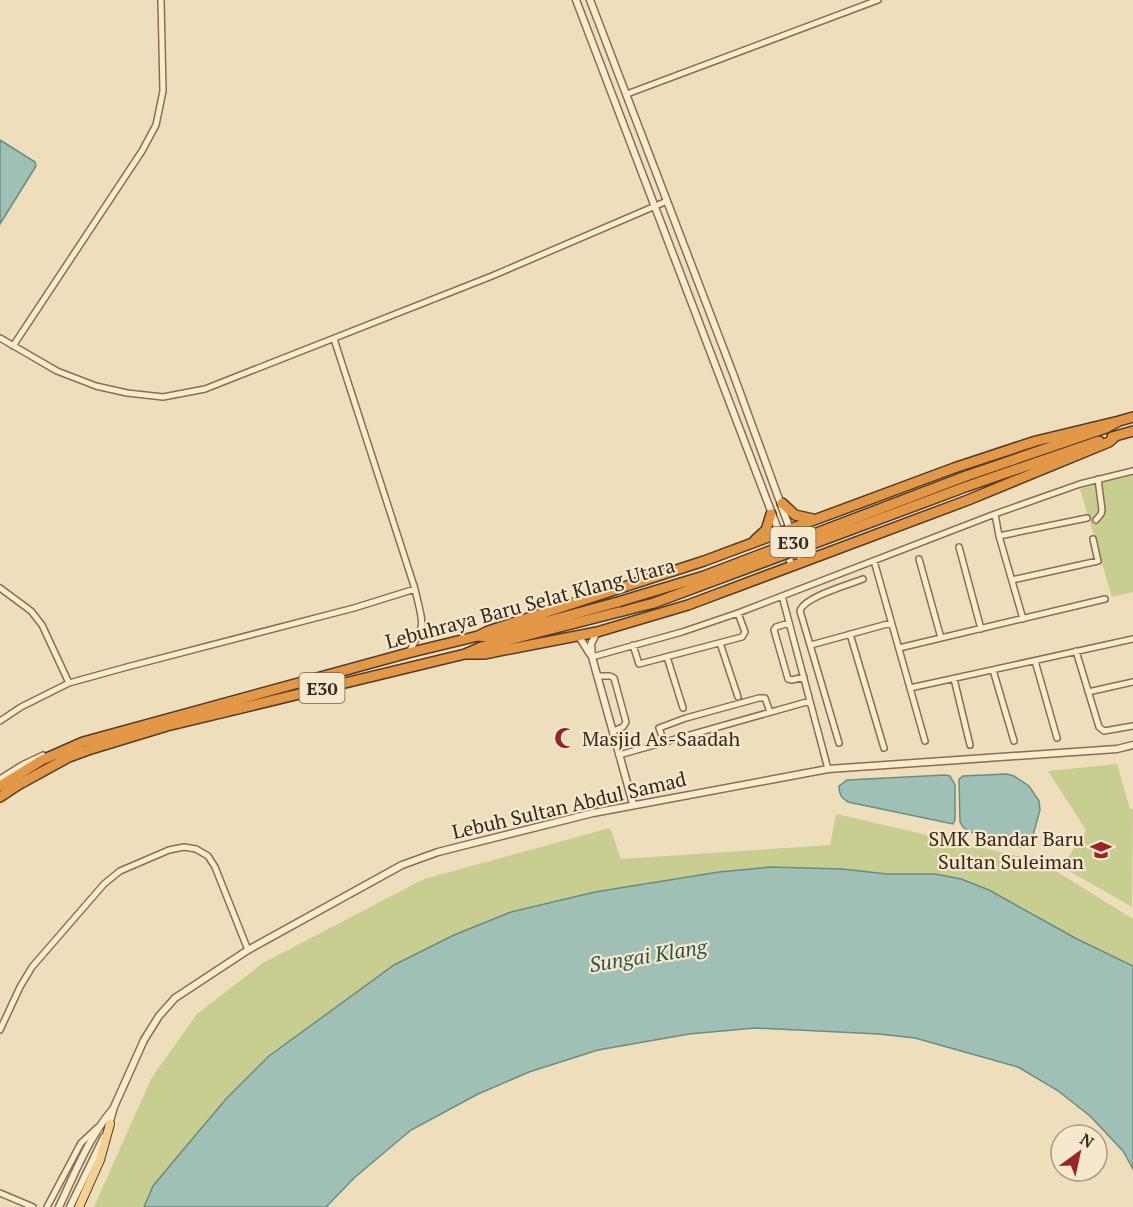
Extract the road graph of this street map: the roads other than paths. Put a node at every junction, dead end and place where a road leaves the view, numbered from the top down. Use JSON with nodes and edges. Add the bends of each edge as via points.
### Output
{"nodes":[{"id":1,"x":161,"y":0,"type":"edge"},
{"id":2,"x":576,"y":0,"type":"edge"},
{"id":3,"x":590,"y":0,"type":"edge"},
{"id":4,"x":878,"y":0,"type":"edge"},
{"id":5,"x":627,"y":94,"type":"junction"},
{"id":6,"x":667,"y":201,"type":"junction"},
{"id":7,"x":654,"y":207,"type":"junction"},
{"id":8,"x":709,"y":311,"type":"junction"},
{"id":9,"x":696,"y":316,"type":"junction"},
{"id":10,"x":0,"y":338,"type":"edge"},
{"id":11,"x":334,"y":339,"type":"junction"},
{"id":12,"x":13,"y":346,"type":"junction"},
{"id":13,"x":1133,"y":417,"type":"edge"},
{"id":14,"x":1119,"y":421,"type":"junction"},
{"id":15,"x":1133,"y":431,"type":"edge"},
{"id":16,"x":1116,"y":436,"type":"junction"},
{"id":17,"x":1133,"y":471,"type":"edge"},
{"id":18,"x":1098,"y":479,"type":"junction"},
{"id":19,"x":967,"y":481,"type":"junction"},
{"id":20,"x":782,"y":503,"type":"junction"},
{"id":21,"x":771,"y":514,"type":"junction"},
{"id":22,"x":995,"y":514,"type":"junction"},
{"id":23,"x":1087,"y":518,"type":"dead end"},
{"id":24,"x":813,"y":520,"type":"junction"},
{"id":25,"x":1095,"y":520,"type":"dead end"},
{"id":26,"x":790,"y":529,"type":"junction"},
{"id":27,"x":779,"y":534,"type":"junction"},
{"id":28,"x":999,"y":536,"type":"junction"},
{"id":29,"x":1093,"y":539,"type":"dead end"},
{"id":30,"x":751,"y":543,"type":"junction"},
{"id":31,"x":959,"y":548,"type":"dead end"},
{"id":32,"x":919,"y":559,"type":"dead end"},
{"id":33,"x":874,"y":561,"type":"junction"},
{"id":34,"x":802,"y":562,"type":"junction"},
{"id":35,"x":792,"y":566,"type":"junction"},
{"id":36,"x":863,"y":579,"type":"dead end"},
{"id":37,"x":1012,"y":580,"type":"junction"},
{"id":38,"x":0,"y":588,"type":"edge"},
{"id":39,"x":415,"y":590,"type":"junction"},
{"id":40,"x":782,"y":596,"type":"junction"},
{"id":41,"x":1105,"y":599,"type":"dead end"},
{"id":42,"x":738,"y":613,"type":"junction"},
{"id":43,"x":1023,"y":619,"type":"junction"},
{"id":44,"x":789,"y":623,"type":"junction"},
{"id":45,"x":891,"y":623,"type":"junction"},
{"id":46,"x":981,"y":629,"type":"junction"},
{"id":47,"x":597,"y":632,"type":"junction"},
{"id":48,"x":850,"y":634,"type":"junction"},
{"id":49,"x":578,"y":635,"type":"junction"},
{"id":50,"x":478,"y":636,"type":"junction"},
{"id":51,"x":941,"y":638,"type":"junction"},
{"id":52,"x":1133,"y":639,"type":"edge"},
{"id":53,"x":720,"y":643,"type":"junction"},
{"id":54,"x":633,"y":645,"type":"junction"},
{"id":55,"x":811,"y":645,"type":"junction"},
{"id":56,"x":899,"y":648,"type":"junction"},
{"id":57,"x":1076,"y":651,"type":"junction"},
{"id":58,"x":408,"y":653,"type":"junction"},
{"id":59,"x":465,"y":654,"type":"junction"},
{"id":60,"x":592,"y":657,"type":"junction"},
{"id":61,"x":667,"y":657,"type":"junction"},
{"id":62,"x":1035,"y":661,"type":"junction"},
{"id":63,"x":993,"y":670,"type":"junction"},
{"id":64,"x":597,"y":676,"type":"junction"},
{"id":65,"x":804,"y":677,"type":"junction"},
{"id":66,"x":954,"y":679,"type":"junction"},
{"id":67,"x":1133,"y":682,"type":"edge"},
{"id":68,"x":69,"y":684,"type":"junction"},
{"id":69,"x":910,"y":688,"type":"junction"},
{"id":70,"x":1088,"y":692,"type":"junction"},
{"id":71,"x":738,"y":697,"type":"dead end"},
{"id":72,"x":810,"y":701,"type":"junction"},
{"id":73,"x":683,"y":708,"type":"dead end"},
{"id":74,"x":770,"y":712,"type":"junction"},
{"id":75,"x":0,"y":721,"type":"edge"},
{"id":76,"x":1133,"y":726,"type":"edge"},
{"id":77,"x":613,"y":732,"type":"junction"},
{"id":78,"x":1057,"y":738,"type":"dead end"},
{"id":79,"x":925,"y":741,"type":"dead end"},
{"id":80,"x":1014,"y":741,"type":"dead end"},
{"id":81,"x":83,"y":742,"type":"junction"},
{"id":82,"x":664,"y":742,"type":"junction"},
{"id":83,"x":839,"y":743,"type":"dead end"},
{"id":84,"x":970,"y":745,"type":"dead end"},
{"id":85,"x":1133,"y":746,"type":"edge"},
{"id":86,"x":884,"y":748,"type":"dead end"},
{"id":87,"x":619,"y":755,"type":"junction"},
{"id":88,"x":828,"y":769,"type":"junction"},
{"id":89,"x":0,"y":780,"type":"edge"},
{"id":90,"x":0,"y":786,"type":"edge"},
{"id":91,"x":0,"y":797,"type":"edge"},
{"id":92,"x":633,"y":804,"type":"junction"},
{"id":93,"x":248,"y":950,"type":"junction"},
{"id":94,"x":0,"y":1030,"type":"edge"},
{"id":95,"x":114,"y":1107,"type":"junction"},
{"id":96,"x":110,"y":1124,"type":"junction"},
{"id":97,"x":99,"y":1126,"type":"junction"},
{"id":98,"x":0,"y":1193,"type":"edge"},
{"id":99,"x":33,"y":1207,"type":"edge"},
{"id":100,"x":47,"y":1207,"type":"edge"},
{"id":101,"x":59,"y":1207,"type":"edge"},
{"id":102,"x":70,"y":1207,"type":"edge"},
{"id":103,"x":79,"y":1207,"type":"edge"}],
"edges":[{"from":1,"to":12,"type":"street","via":[[163,91],[156,125]]},
{"from":2,"to":7,"type":"street"},
{"from":3,"to":5,"type":"street"},
{"from":4,"to":5,"type":"street"},
{"from":5,"to":6,"type":"street"},
{"from":6,"to":7,"type":"street"},
{"from":6,"to":8,"type":"street"},
{"from":7,"to":9,"type":"street"},
{"from":7,"to":11,"type":"street"},
{"from":8,"to":9,"type":"street"},
{"from":8,"to":20,"type":"street"},
{"from":9,"to":21,"type":"street"},
{"from":10,"to":12,"type":"street"},
{"from":11,"to":12,"type":"street","via":[[205,389],[163,397],[96,386],[57,372]]},
{"from":11,"to":39,"type":"street"},
{"from":13,"to":14,"type":"highway","name":"Lebuhraya Baru Selat Klang Utara","number":"E30"},
{"from":14,"to":19,"type":"highway","name":"Lebuhraya Baru Selat Klang Utara","number":"E30"},
{"from":14,"to":24,"type":"highway","via":[[1026,445]]},
{"from":15,"to":16,"type":"highway","name":"Lebuhraya Baru Selat Klang Utara","number":"E30"},
{"from":16,"to":19,"type":"highway","name":"Lebuhraya Baru Selat Klang Utara","number":"E30"},
{"from":16,"to":34,"type":"highway","via":[[968,500]]},
{"from":17,"to":18,"type":"street"},
{"from":18,"to":22,"type":"street"},
{"from":18,"to":25,"type":"street","via":[[1102,510]]},
{"from":19,"to":50,"type":"highway","name":"Lebuhraya Baru Selat Klang Utara","number":"E30","bridge":true,"via":[[704,576],[490,637]]},
{"from":19,"to":59,"type":"highway","name":"Lebuhraya Baru Selat Klang Utara","number":"E30","bridge":true,"via":[[654,603]]},
{"from":20,"to":24,"type":"highway","via":[[795,515]]},
{"from":20,"to":26,"type":"street"},
{"from":21,"to":27,"type":"street"},
{"from":21,"to":30,"type":"highway","via":[[766,530]]},
{"from":22,"to":28,"type":"street"},
{"from":22,"to":33,"type":"street"},
{"from":23,"to":28,"type":"street"},
{"from":24,"to":26,"type":"highway"},
{"from":26,"to":27,"type":"highway"},
{"from":26,"to":34,"type":"street"},
{"from":27,"to":30,"type":"highway"},
{"from":27,"to":35,"type":"street"},
{"from":28,"to":37,"type":"street"},
{"from":29,"to":37,"type":"street","via":[[1098,561]]},
{"from":30,"to":50,"type":"highway"},
{"from":31,"to":46,"type":"street"},
{"from":32,"to":51,"type":"street"},
{"from":33,"to":40,"type":"street"},
{"from":33,"to":45,"type":"street"},
{"from":34,"to":35,"type":"highway"},
{"from":35,"to":47,"type":"highway","via":[[688,605]]},
{"from":36,"to":55,"type":"street","via":[[803,604],[800,611]]},
{"from":37,"to":43,"type":"street"},
{"from":38,"to":68,"type":"street","via":[[31,611],[42,625]]},
{"from":39,"to":58,"type":"street","via":[[422,631]]},
{"from":39,"to":68,"type":"street"},
{"from":40,"to":42,"type":"street"},
{"from":40,"to":44,"type":"street"},
{"from":41,"to":43,"type":"street"},
{"from":42,"to":53,"type":"street","via":[[745,632],[742,637]]},
{"from":42,"to":54,"type":"street"},
{"from":43,"to":46,"type":"street"},
{"from":44,"to":65,"type":"street"},
{"from":44,"to":65,"type":"street","via":[[774,630],[788,679]]},
{"from":45,"to":48,"type":"street"},
{"from":45,"to":56,"type":"street"},
{"from":46,"to":51,"type":"street"},
{"from":47,"to":49,"type":"highway"},
{"from":47,"to":60,"type":"street","via":[[591,644]]},
{"from":48,"to":55,"type":"street"},
{"from":48,"to":86,"type":"street"},
{"from":49,"to":59,"type":"highway","via":[[484,654]]},
{"from":49,"to":60,"type":"street"},
{"from":50,"to":58,"type":"highway","name":"Lebuhraya Baru Selat Klang Utara","number":"E30"},
{"from":51,"to":56,"type":"street"},
{"from":52,"to":57,"type":"street"},
{"from":53,"to":61,"type":"street"},
{"from":53,"to":71,"type":"street"},
{"from":54,"to":60,"type":"street"},
{"from":54,"to":61,"type":"street","via":[[639,664]]},
{"from":55,"to":83,"type":"street"},
{"from":56,"to":69,"type":"street"},
{"from":57,"to":62,"type":"street"},
{"from":57,"to":70,"type":"street"},
{"from":58,"to":81,"type":"highway","name":"Lebuhraya Baru Selat Klang Utara","number":"E30"},
{"from":59,"to":91,"type":"highway","name":"Lebuhraya Baru Selat Klang Utara","number":"E30","via":[[167,726],[88,750]]},
{"from":60,"to":64,"type":"street"},
{"from":61,"to":73,"type":"street"},
{"from":62,"to":63,"type":"street"},
{"from":62,"to":78,"type":"street"},
{"from":63,"to":66,"type":"street"},
{"from":63,"to":80,"type":"street"},
{"from":64,"to":77,"type":"street"},
{"from":64,"to":77,"type":"street","via":[[614,678],[625,725]]},
{"from":65,"to":72,"type":"street"},
{"from":66,"to":69,"type":"street"},
{"from":66,"to":84,"type":"street"},
{"from":67,"to":70,"type":"street"},
{"from":68,"to":75,"type":"street"},
{"from":69,"to":79,"type":"street"},
{"from":70,"to":76,"type":"street","via":[[1101,729]]},
{"from":72,"to":74,"type":"street"},
{"from":72,"to":88,"type":"street"},
{"from":74,"to":82,"type":"street"},
{"from":74,"to":82,"type":"street","via":[[765,698],[759,698],[686,718],[659,728]]},
{"from":77,"to":87,"type":"street"},
{"from":81,"to":89,"type":"street","via":[[47,753]]},
{"from":81,"to":90,"type":"highway","name":"Lebuhraya Baru Selat Klang Utara","number":"E30","via":[[42,760]]},
{"from":82,"to":87,"type":"street"},
{"from":85,"to":88,"type":"street","name":"Lebuh Sultan Abdul Samad"},
{"from":87,"to":92,"type":"street"},
{"from":88,"to":92,"type":"street","name":"Lebuh Sultan Abdul Samad"},
{"from":92,"to":93,"type":"street","name":"Lebuh Sultan Abdul Samad","via":[[480,840],[402,865]]},
{"from":93,"to":94,"type":"street","via":[[208,856],[184,847],[169,850],[120,872],[104,884],[32,967]]},
{"from":93,"to":95,"type":"street","name":"Lebuh Sultan Abdul Samad","via":[[175,998],[159,1016]]},
{"from":95,"to":96,"type":"street","name":"Lebuh Sultan Abdul Samad"},
{"from":95,"to":97,"type":"street","name":"Lebuh Sultan Abdul Samad"},
{"from":96,"to":102,"type":"street","name":"Lebuh Sultan Abdul Samad"},
{"from":96,"to":103,"type":"main road","via":[[100,1160]]},
{"from":97,"to":100,"type":"street","via":[[81,1143]]},
{"from":97,"to":101,"type":"street","name":"Lebuh Sultan Abdul Samad"},
{"from":98,"to":99,"type":"street"}]}
